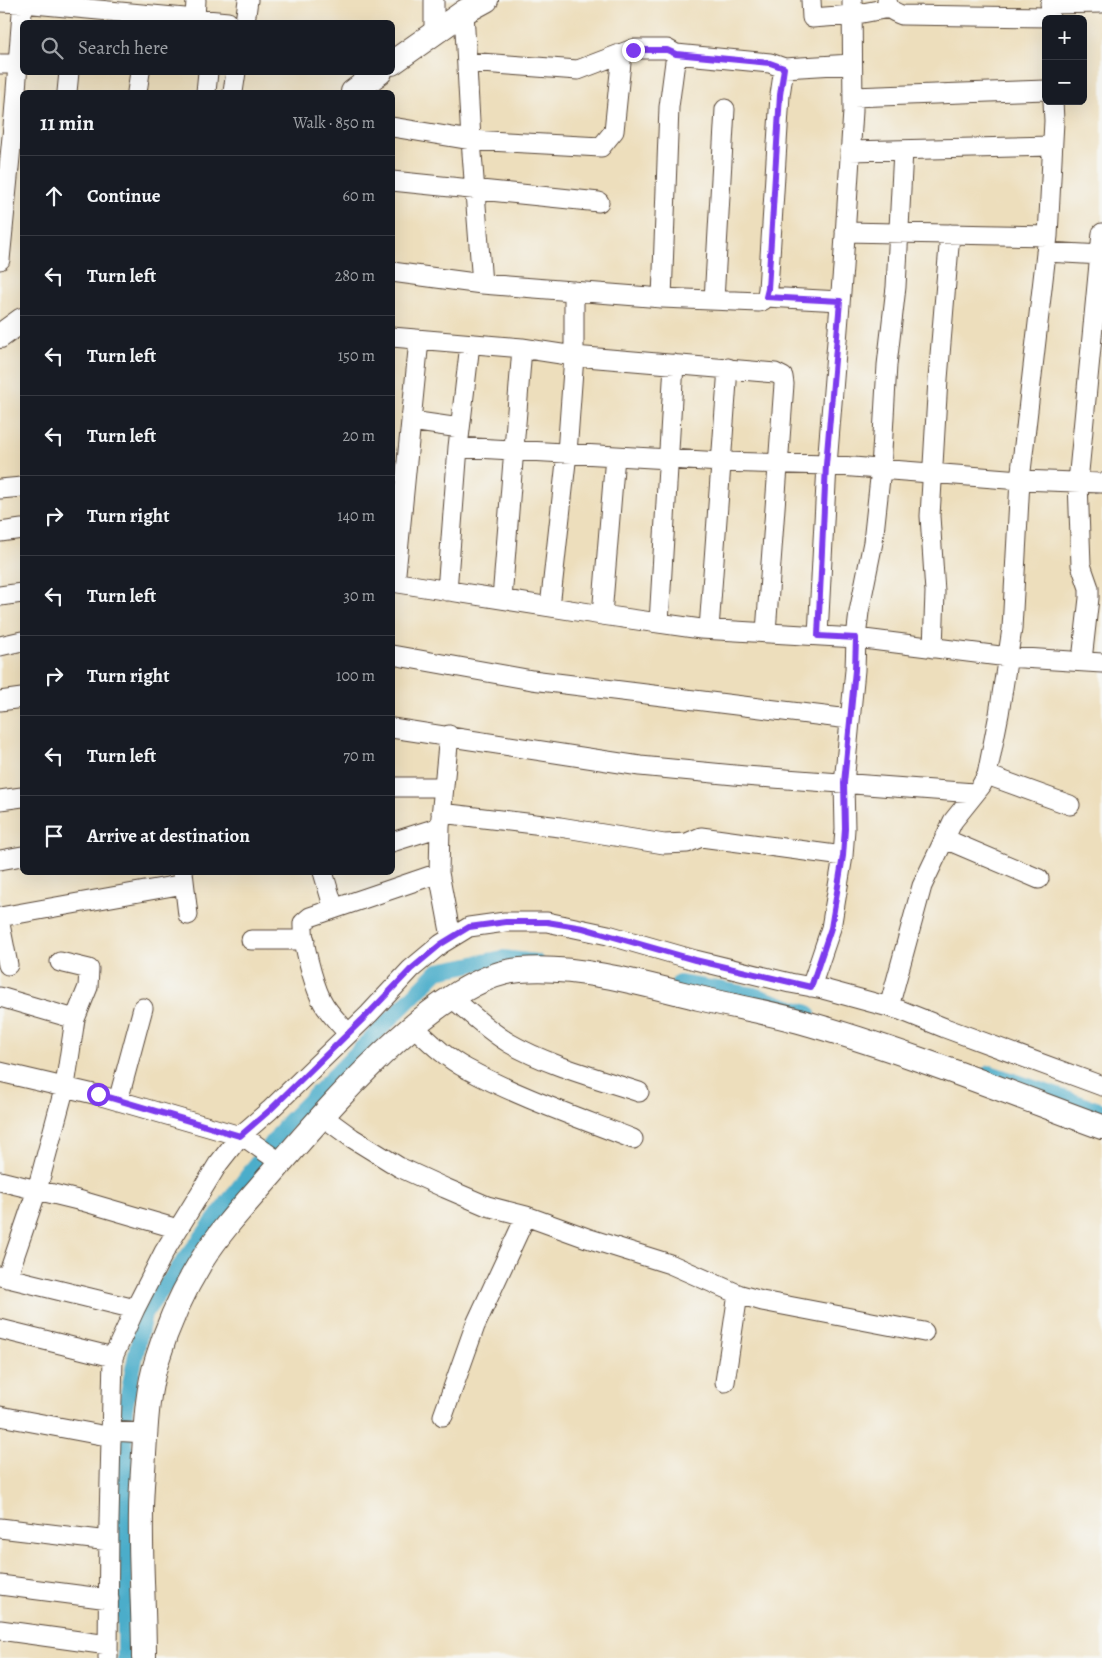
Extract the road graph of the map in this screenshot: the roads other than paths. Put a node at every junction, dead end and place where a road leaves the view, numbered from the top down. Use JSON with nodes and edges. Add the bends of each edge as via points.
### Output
{"nodes":[{"id":1,"x":196,"y":0,"type":"edge"},
{"id":2,"x":248,"y":0,"type":"edge"},
{"id":3,"x":434,"y":0,"type":"edge"},
{"id":4,"x":486,"y":0,"type":"edge"},
{"id":5,"x":811,"y":0,"type":"edge"},
{"id":6,"x":23,"y":1,"type":"edge"},
{"id":7,"x":0,"y":2,"type":"edge"},
{"id":8,"x":1102,"y":3,"type":"edge"},
{"id":9,"x":888,"y":4,"type":"edge"},
{"id":10,"x":852,"y":8,"type":"edge"},
{"id":11,"x":975,"y":8,"type":"edge"},
{"id":12,"x":73,"y":10,"type":"edge"},
{"id":13,"x":1050,"y":10,"type":"edge"},
{"id":14,"x":464,"y":12,"type":"junction"},
{"id":15,"x":138,"y":13,"type":"edge"},
{"id":16,"x":195,"y":19,"type":"junction"},
{"id":17,"x":203,"y":20,"type":"edge"},
{"id":18,"x":245,"y":20,"type":"edge"},
{"id":19,"x":434,"y":32,"type":"junction"},
{"id":20,"x":622,"y":53,"type":"junction"},
{"id":21,"x":676,"y":54,"type":"junction"},
{"id":22,"x":395,"y":62,"type":"edge"},
{"id":23,"x":467,"y":62,"type":"junction"},
{"id":24,"x":9,"y":64,"type":"edge"},
{"id":25,"x":852,"y":64,"type":"junction"},
{"id":26,"x":784,"y":68,"type":"junction"},
{"id":27,"x":69,"y":75,"type":"edge"},
{"id":28,"x":140,"y":75,"type":"edge"},
{"id":29,"x":208,"y":75,"type":"edge"},
{"id":30,"x":236,"y":75,"type":"edge"},
{"id":31,"x":376,"y":75,"type":"edge"},
{"id":32,"x":67,"y":90,"type":"edge"},
{"id":33,"x":137,"y":90,"type":"edge"},
{"id":34,"x":206,"y":90,"type":"edge"},
{"id":35,"x":233,"y":90,"type":"edge"},
{"id":36,"x":356,"y":90,"type":"edge"},
{"id":37,"x":1042,"y":90,"type":"edge"},
{"id":38,"x":853,"y":97,"type":"junction"},
{"id":39,"x":1053,"y":105,"type":"edge"},
{"id":40,"x":725,"y":109,"type":"dead end"},
{"id":41,"x":7,"y":116,"type":"edge"},
{"id":42,"x":395,"y":127,"type":"edge"},
{"id":43,"x":471,"y":140,"type":"junction"},
{"id":44,"x":1052,"y":146,"type":"junction"},
{"id":45,"x":903,"y":150,"type":"junction"},
{"id":46,"x":850,"y":152,"type":"junction"},
{"id":47,"x":4,"y":174,"type":"edge"},
{"id":48,"x":395,"y":181,"type":"edge"},
{"id":49,"x":475,"y":189,"type":"junction"},
{"id":50,"x":599,"y":202,"type":"dead end"},
{"id":51,"x":2,"y":228,"type":"edge"},
{"id":52,"x":845,"y":232,"type":"junction"},
{"id":53,"x":899,"y":233,"type":"junction"},
{"id":54,"x":1102,"y":233,"type":"edge"},
{"id":55,"x":950,"y":234,"type":"junction"},
{"id":56,"x":1047,"y":244,"type":"junction"},
{"id":57,"x":1101,"y":255,"type":"edge"},
{"id":58,"x":0,"y":260,"type":"edge"},
{"id":59,"x":395,"y":272,"type":"edge"},
{"id":60,"x":482,"y":284,"type":"junction"},
{"id":61,"x":574,"y":291,"type":"junction"},
{"id":62,"x":766,"y":297,"type":"junction"},
{"id":63,"x":662,"y":298,"type":"junction"},
{"id":64,"x":714,"y":300,"type":"junction"},
{"id":65,"x":840,"y":301,"type":"junction"},
{"id":66,"x":20,"y":321,"type":"edge"},
{"id":67,"x":0,"y":336,"type":"edge"},
{"id":68,"x":395,"y":337,"type":"edge"},
{"id":69,"x":419,"y":340,"type":"junction"},
{"id":70,"x":470,"y":344,"type":"junction"},
{"id":71,"x":522,"y":348,"type":"junction"},
{"id":72,"x":574,"y":356,"type":"junction"},
{"id":73,"x":674,"y":364,"type":"junction"},
{"id":74,"x":728,"y":368,"type":"junction"},
{"id":75,"x":411,"y":421,"type":"junction"},
{"id":76,"x":460,"y":428,"type":"junction"},
{"id":77,"x":458,"y":447,"type":"junction"},
{"id":78,"x":515,"y":450,"type":"junction"},
{"id":79,"x":567,"y":453,"type":"junction"},
{"id":80,"x":615,"y":456,"type":"junction"},
{"id":81,"x":669,"y":459,"type":"junction"},
{"id":82,"x":722,"y":462,"type":"junction"},
{"id":83,"x":779,"y":465,"type":"junction"},
{"id":84,"x":826,"y":465,"type":"junction"},
{"id":85,"x":880,"y":469,"type":"junction"},
{"id":86,"x":933,"y":472,"type":"junction"},
{"id":87,"x":1020,"y":480,"type":"junction"},
{"id":88,"x":1078,"y":482,"type":"junction"},
{"id":89,"x":1102,"y":483,"type":"edge"},
{"id":90,"x":20,"y":487,"type":"edge"},
{"id":91,"x":0,"y":489,"type":"edge"},
{"id":92,"x":20,"y":529,"type":"edge"},
{"id":93,"x":0,"y":532,"type":"edge"},
{"id":94,"x":395,"y":576,"type":"edge"},
{"id":95,"x":395,"y":582,"type":"edge"},
{"id":96,"x":1095,"y":589,"type":"edge"},
{"id":97,"x":447,"y":591,"type":"junction"},
{"id":98,"x":20,"y":593,"type":"edge"},
{"id":99,"x":0,"y":596,"type":"edge"},
{"id":100,"x":502,"y":599,"type":"junction"},
{"id":101,"x":550,"y":607,"type":"junction"},
{"id":102,"x":602,"y":615,"type":"junction"},
{"id":103,"x":659,"y":623,"type":"junction"},
{"id":104,"x":709,"y":629,"type":"junction"},
{"id":105,"x":766,"y":632,"type":"junction"},
{"id":106,"x":818,"y":636,"type":"junction"},
{"id":107,"x":856,"y":638,"type":"junction"},
{"id":108,"x":20,"y":641,"type":"edge"},
{"id":109,"x":0,"y":646,"type":"edge"},
{"id":110,"x":933,"y":648,"type":"junction"},
{"id":111,"x":395,"y":656,"type":"edge"},
{"id":112,"x":1008,"y":657,"type":"junction"},
{"id":113,"x":1082,"y":660,"type":"junction"},
{"id":114,"x":1102,"y":663,"type":"edge"},
{"id":115,"x":20,"y":698,"type":"edge"},
{"id":116,"x":0,"y":701,"type":"edge"},
{"id":117,"x":849,"y":719,"type":"junction"},
{"id":118,"x":395,"y":728,"type":"edge"},
{"id":119,"x":449,"y":735,"type":"junction"},
{"id":120,"x":987,"y":775,"type":"junction"},
{"id":121,"x":844,"y":783,"type":"junction"},
{"id":122,"x":395,"y":787,"type":"edge"},
{"id":123,"x":444,"y":787,"type":"junction"},
{"id":124,"x":974,"y":793,"type":"junction"},
{"id":125,"x":20,"y":797,"type":"edge"},
{"id":126,"x":0,"y":800,"type":"edge"},
{"id":127,"x":1070,"y":806,"type":"dead end"},
{"id":128,"x":441,"y":820,"type":"junction"},
{"id":129,"x":945,"y":839,"type":"junction"},
{"id":130,"x":395,"y":841,"type":"edge"},
{"id":131,"x":20,"y":856,"type":"edge"},
{"id":132,"x":843,"y":856,"type":"junction"},
{"id":133,"x":0,"y":860,"type":"edge"},
{"id":134,"x":439,"y":873,"type":"junction"},
{"id":135,"x":323,"y":875,"type":"edge"},
{"id":136,"x":183,"y":878,"type":"edge"},
{"id":137,"x":1039,"y":879,"type":"dead end"},
{"id":138,"x":334,"y":909,"type":"junction"},
{"id":139,"x":188,"y":915,"type":"dead end"},
{"id":140,"x":0,"y":917,"type":"edge"},
{"id":141,"x":0,"y":924,"type":"edge"},
{"id":142,"x":451,"y":937,"type":"junction"},
{"id":143,"x":251,"y":940,"type":"dead end"},
{"id":144,"x":305,"y":940,"type":"junction"},
{"id":145,"x":60,"y":962,"type":"dead end"},
{"id":146,"x":8,"y":965,"type":"dead end"},
{"id":147,"x":811,"y":987,"type":"junction"},
{"id":148,"x":0,"y":997,"type":"edge"},
{"id":149,"x":451,"y":997,"type":"junction"},
{"id":150,"x":889,"y":1007,"type":"junction"},
{"id":151,"x":143,"y":1008,"type":"dead end"},
{"id":152,"x":76,"y":1019,"type":"junction"},
{"id":153,"x":413,"y":1026,"type":"junction"},
{"id":154,"x":348,"y":1034,"type":"junction"},
{"id":155,"x":0,"y":1072,"type":"edge"},
{"id":156,"x":65,"y":1086,"type":"junction"},
{"id":157,"x":1102,"y":1086,"type":"edge"},
{"id":158,"x":639,"y":1092,"type":"dead end"},
{"id":159,"x":118,"y":1101,"type":"junction"},
{"id":160,"x":322,"y":1116,"type":"junction"},
{"id":161,"x":1102,"y":1127,"type":"edge"},
{"id":162,"x":633,"y":1138,"type":"dead end"},
{"id":163,"x":245,"y":1139,"type":"junction"},
{"id":164,"x":276,"y":1160,"type":"junction"},
{"id":165,"x":0,"y":1181,"type":"edge"},
{"id":166,"x":37,"y":1190,"type":"junction"},
{"id":167,"x":526,"y":1216,"type":"junction"},
{"id":168,"x":178,"y":1229,"type":"junction"},
{"id":169,"x":3,"y":1277,"type":"edge"},
{"id":170,"x":738,"y":1294,"type":"junction"},
{"id":171,"x":135,"y":1309,"type":"junction"},
{"id":172,"x":0,"y":1328,"type":"edge"},
{"id":173,"x":924,"y":1332,"type":"dead end"},
{"id":174,"x":113,"y":1357,"type":"junction"},
{"id":175,"x":725,"y":1382,"type":"dead end"},
{"id":176,"x":0,"y":1416,"type":"edge"},
{"id":177,"x":443,"y":1416,"type":"dead end"},
{"id":178,"x":125,"y":1433,"type":"junction"},
{"id":179,"x":0,"y":1528,"type":"edge"},
{"id":180,"x":109,"y":1541,"type":"junction"},
{"id":181,"x":0,"y":1585,"type":"edge"},
{"id":182,"x":109,"y":1599,"type":"junction"},
{"id":183,"x":0,"y":1630,"type":"edge"},
{"id":184,"x":108,"y":1652,"type":"edge"},
{"id":185,"x":144,"y":1658,"type":"edge"}],
"edges":[{"from":1,"to":16,"type":"street"},
{"from":2,"to":18,"type":"street"},
{"from":3,"to":19,"type":"street"},
{"from":4,"to":14,"type":"street"},
{"from":5,"to":10,"type":"street","via":[[812,18]]},
{"from":6,"to":7,"type":"street"},
{"from":6,"to":12,"type":"street"},
{"from":6,"to":24,"type":"street"},
{"from":8,"to":13,"type":"street"},
{"from":9,"to":10,"type":"street"},
{"from":9,"to":11,"type":"street","via":[[894,13],[902,15]]},
{"from":10,"to":25,"type":"street"},
{"from":11,"to":13,"type":"street"},
{"from":12,"to":15,"type":"street"},
{"from":14,"to":19,"type":"street"},
{"from":14,"to":23,"type":"street"},
{"from":15,"to":16,"type":"street"},
{"from":16,"to":17,"type":"street"},
{"from":19,"to":22,"type":"street"},
{"from":20,"to":21,"type":"street","via":[[667,50]]},
{"from":20,"to":23,"type":"street","via":[[578,70]]},
{"from":20,"to":43,"type":"street","via":[[614,131],[601,147]]},
{"from":21,"to":26,"type":"street","via":[[770,63]]},
{"from":21,"to":63,"type":"street","via":[[669,107]]},
{"from":23,"to":43,"type":"street"},
{"from":24,"to":41,"type":"street"},
{"from":25,"to":26,"type":"street"},
{"from":25,"to":38,"type":"street"},
{"from":26,"to":62,"type":"street"},
{"from":27,"to":32,"type":"street"},
{"from":28,"to":33,"type":"street"},
{"from":29,"to":34,"type":"street"},
{"from":30,"to":35,"type":"street"},
{"from":31,"to":36,"type":"street"},
{"from":37,"to":38,"type":"street"},
{"from":38,"to":46,"type":"street"},
{"from":39,"to":44,"type":"street"},
{"from":40,"to":64,"type":"street"},
{"from":41,"to":47,"type":"street"},
{"from":42,"to":43,"type":"street"},
{"from":43,"to":49,"type":"street"},
{"from":44,"to":45,"type":"street"},
{"from":44,"to":56,"type":"street"},
{"from":45,"to":46,"type":"street"},
{"from":45,"to":53,"type":"street"},
{"from":46,"to":52,"type":"street"},
{"from":47,"to":51,"type":"street"},
{"from":48,"to":49,"type":"street"},
{"from":49,"to":50,"type":"street"},
{"from":49,"to":60,"type":"street"},
{"from":51,"to":58,"type":"street"},
{"from":52,"to":53,"type":"street"},
{"from":52,"to":65,"type":"street"},
{"from":53,"to":55,"type":"street"},
{"from":53,"to":85,"type":"street"},
{"from":54,"to":57,"type":"street"},
{"from":55,"to":56,"type":"street"},
{"from":55,"to":86,"type":"street"},
{"from":56,"to":57,"type":"street"},
{"from":56,"to":87,"type":"street"},
{"from":57,"to":88,"type":"street"},
{"from":59,"to":60,"type":"street"},
{"from":60,"to":61,"type":"street"},
{"from":61,"to":63,"type":"street"},
{"from":61,"to":72,"type":"street"},
{"from":62,"to":64,"type":"street","via":[[759,302]]},
{"from":62,"to":65,"type":"street"},
{"from":63,"to":64,"type":"street"},
{"from":65,"to":84,"type":"street"},
{"from":66,"to":67,"type":"street"},
{"from":68,"to":69,"type":"street"},
{"from":69,"to":70,"type":"street"},
{"from":69,"to":75,"type":"street"},
{"from":70,"to":71,"type":"street"},
{"from":70,"to":76,"type":"street"},
{"from":71,"to":72,"type":"street"},
{"from":71,"to":78,"type":"street"},
{"from":72,"to":73,"type":"street"},
{"from":72,"to":79,"type":"street"},
{"from":73,"to":74,"type":"street"},
{"from":73,"to":81,"type":"street"},
{"from":74,"to":82,"type":"street"},
{"from":74,"to":83,"type":"street","via":[[775,373],[783,377]]},
{"from":75,"to":76,"type":"street"},
{"from":75,"to":94,"type":"street"},
{"from":76,"to":77,"type":"street"},
{"from":77,"to":78,"type":"street"},
{"from":77,"to":97,"type":"street"},
{"from":78,"to":79,"type":"street"},
{"from":78,"to":100,"type":"street"},
{"from":79,"to":80,"type":"street"},
{"from":79,"to":101,"type":"street"},
{"from":80,"to":81,"type":"street"},
{"from":80,"to":102,"type":"street"},
{"from":81,"to":82,"type":"street"},
{"from":81,"to":103,"type":"street"},
{"from":82,"to":83,"type":"street"},
{"from":82,"to":104,"type":"street"},
{"from":83,"to":84,"type":"street"},
{"from":83,"to":105,"type":"street"},
{"from":84,"to":85,"type":"street"},
{"from":84,"to":106,"type":"street"},
{"from":85,"to":86,"type":"street"},
{"from":85,"to":107,"type":"street","via":[[873,542]]},
{"from":86,"to":87,"type":"street"},
{"from":86,"to":110,"type":"street","via":[[930,516],[935,592]]},
{"from":87,"to":88,"type":"street"},
{"from":87,"to":112,"type":"street"},
{"from":88,"to":89,"type":"street"},
{"from":88,"to":96,"type":"street","via":[[1082,565]]},
{"from":90,"to":91,"type":"street"},
{"from":92,"to":93,"type":"street"},
{"from":95,"to":97,"type":"street"},
{"from":96,"to":113,"type":"street","via":[[1089,598]]},
{"from":97,"to":100,"type":"street"},
{"from":98,"to":99,"type":"street"},
{"from":100,"to":101,"type":"street"},
{"from":101,"to":102,"type":"street"},
{"from":102,"to":103,"type":"street"},
{"from":103,"to":104,"type":"street"},
{"from":104,"to":105,"type":"street"},
{"from":105,"to":106,"type":"street"},
{"from":106,"to":107,"type":"street"},
{"from":107,"to":110,"type":"street"},
{"from":107,"to":117,"type":"street"},
{"from":108,"to":109,"type":"street"},
{"from":110,"to":112,"type":"street"},
{"from":111,"to":117,"type":"street","via":[[532,680]]},
{"from":112,"to":113,"type":"street"},
{"from":112,"to":120,"type":"street"},
{"from":113,"to":114,"type":"street"},
{"from":115,"to":116,"type":"street"},
{"from":117,"to":121,"type":"street"},
{"from":118,"to":119,"type":"street"},
{"from":119,"to":121,"type":"street","via":[[640,766]]},
{"from":119,"to":123,"type":"street"},
{"from":120,"to":124,"type":"street"},
{"from":120,"to":127,"type":"street"},
{"from":121,"to":124,"type":"street"},
{"from":121,"to":132,"type":"street"},
{"from":122,"to":123,"type":"street"},
{"from":123,"to":128,"type":"street"},
{"from":124,"to":129,"type":"street","via":[[953,821]]},
{"from":125,"to":126,"type":"street"},
{"from":128,"to":130,"type":"street"},
{"from":128,"to":132,"type":"street","via":[[560,827],[664,844],[687,843],[701,837]]},
{"from":128,"to":134,"type":"street"},
{"from":129,"to":137,"type":"street"},
{"from":129,"to":150,"type":"street","via":[[922,886]]},
{"from":131,"to":133,"type":"street"},
{"from":132,"to":147,"type":"street","via":[[831,928]]},
{"from":134,"to":138,"type":"street"},
{"from":134,"to":142,"type":"street"},
{"from":135,"to":138,"type":"street"},
{"from":136,"to":139,"type":"street"},
{"from":136,"to":140,"type":"street"},
{"from":138,"to":144,"type":"street","via":[[305,920]]},
{"from":141,"to":146,"type":"street"},
{"from":142,"to":147,"type":"street","via":[[469,927],[487,924],[547,922],[608,934],[695,960]]},
{"from":142,"to":154,"type":"street","via":[[411,969]]},
{"from":143,"to":144,"type":"street"},
{"from":144,"to":154,"type":"street","via":[[322,1001]]},
{"from":145,"to":152,"type":"street","via":[[89,969],[88,987]]},
{"from":147,"to":150,"type":"street"},
{"from":148,"to":152,"type":"street"},
{"from":149,"to":153,"type":"street"},
{"from":149,"to":158,"type":"street","via":[[509,1043],[535,1056]]},
{"from":149,"to":161,"type":"street","via":[[485,979],[516,970],[562,970],[638,983],[796,1021],[889,1049]]},
{"from":150,"to":157,"type":"street"},
{"from":151,"to":159,"type":"street"},
{"from":152,"to":156,"type":"street"},
{"from":153,"to":160,"type":"street"},
{"from":153,"to":162,"type":"street","via":[[466,1069],[539,1102]]},
{"from":154,"to":163,"type":"street"},
{"from":155,"to":156,"type":"street"},
{"from":156,"to":159,"type":"street"},
{"from":156,"to":166,"type":"street"},
{"from":159,"to":163,"type":"street"},
{"from":160,"to":164,"type":"street"},
{"from":160,"to":167,"type":"street","via":[[399,1167],[487,1206]]},
{"from":163,"to":164,"type":"street"},
{"from":163,"to":168,"type":"street","via":[[218,1164]]},
{"from":164,"to":178,"type":"street","via":[[225,1227],[187,1286],[171,1320],[147,1400]]},
{"from":165,"to":166,"type":"street"},
{"from":166,"to":168,"type":"street"},
{"from":166,"to":169,"type":"street"},
{"from":167,"to":170,"type":"street","via":[[670,1264]]},
{"from":167,"to":177,"type":"street","via":[[475,1326]]},
{"from":168,"to":171,"type":"street"},
{"from":169,"to":171,"type":"street"},
{"from":170,"to":173,"type":"street"},
{"from":170,"to":175,"type":"street"},
{"from":171,"to":174,"type":"street"},
{"from":172,"to":174,"type":"street"},
{"from":174,"to":178,"type":"street"},
{"from":176,"to":178,"type":"street"},
{"from":178,"to":180,"type":"street"},
{"from":178,"to":185,"type":"street","via":[[141,1512]]},
{"from":179,"to":180,"type":"street"},
{"from":180,"to":182,"type":"street"},
{"from":181,"to":182,"type":"street"},
{"from":182,"to":184,"type":"street"},
{"from":183,"to":184,"type":"street"}]}
